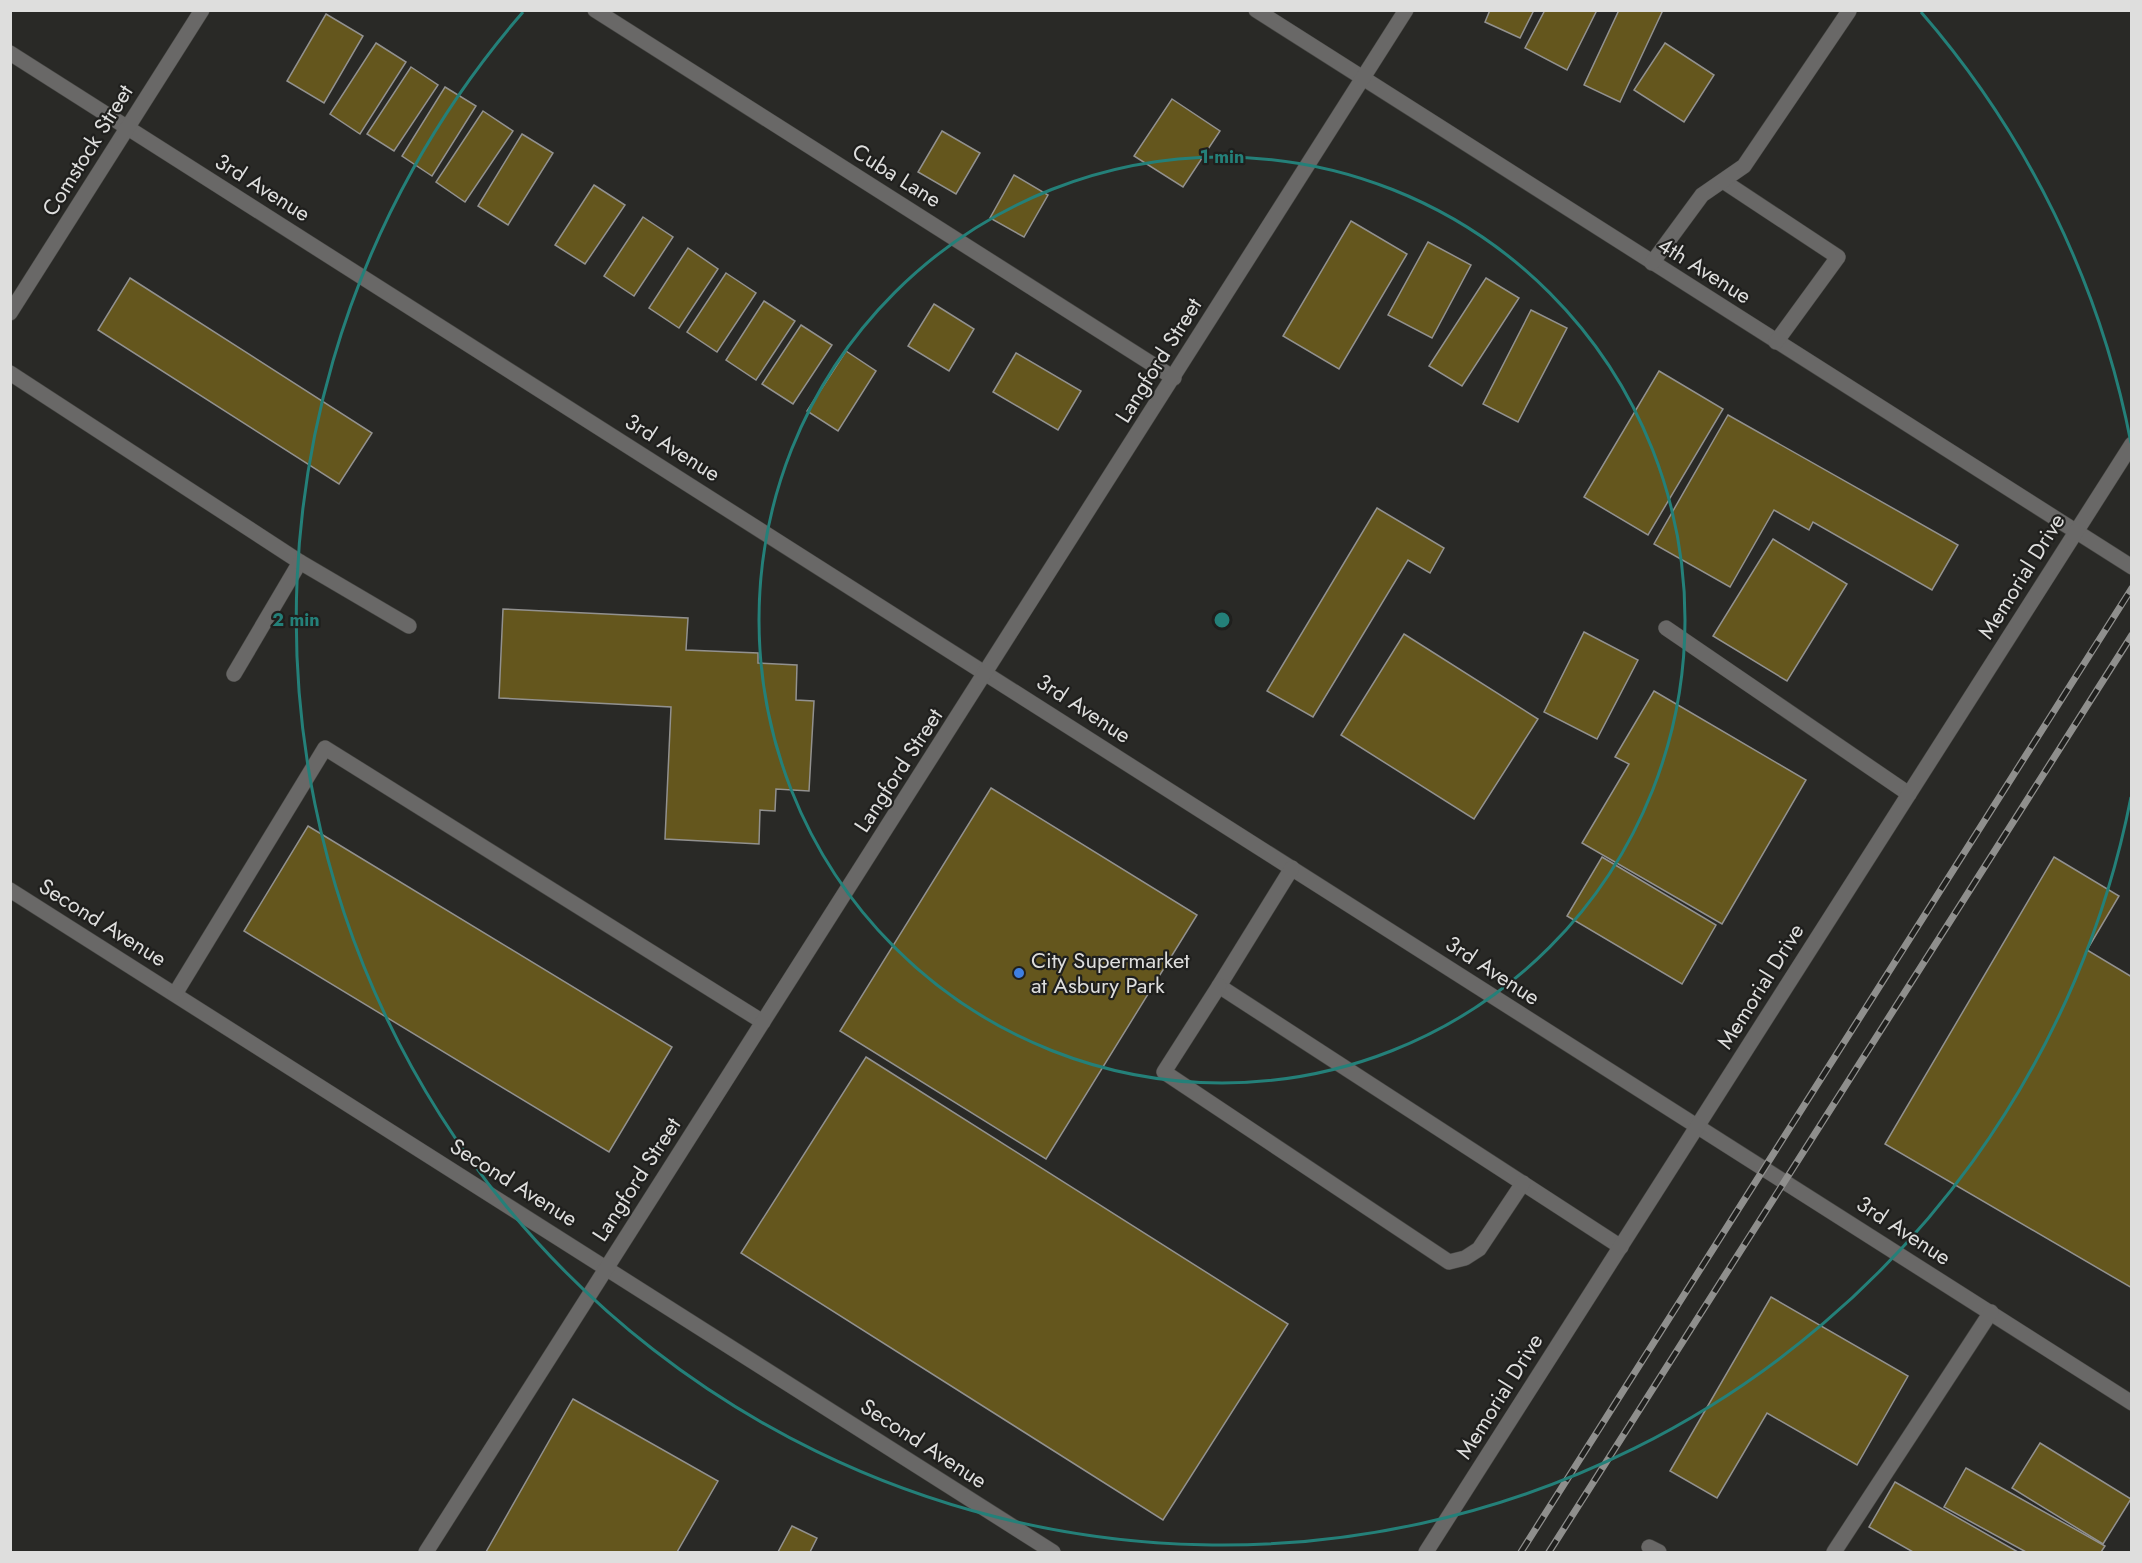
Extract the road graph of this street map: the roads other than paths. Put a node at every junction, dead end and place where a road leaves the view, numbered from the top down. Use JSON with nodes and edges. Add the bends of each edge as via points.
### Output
{"nodes":[{"id":1,"x":202,"y":10,"type":"edge"},
{"id":2,"x":595,"y":10,"type":"edge"},
{"id":3,"x":1256,"y":10,"type":"edge"},
{"id":4,"x":1406,"y":10,"type":"edge"},
{"id":5,"x":1849,"y":10,"type":"edge"},
{"id":6,"x":10,"y":53,"type":"edge"},
{"id":7,"x":1363,"y":79,"type":"junction"},
{"id":8,"x":127,"y":128,"type":"junction"},
{"id":9,"x":1723,"y":180,"type":"junction"},
{"id":10,"x":1652,"y":263,"type":"junction"},
{"id":11,"x":10,"y":313,"type":"edge"},
{"id":12,"x":1776,"y":342,"type":"junction"},
{"id":13,"x":10,"y":374,"type":"edge"},
{"id":14,"x":1174,"y":378,"type":"junction"},
{"id":15,"x":2132,"y":444,"type":"edge"},
{"id":16,"x":2075,"y":533,"type":"junction"},
{"id":17,"x":300,"y":562,"type":"junction"},
{"id":18,"x":2132,"y":567,"type":"edge"},
{"id":19,"x":410,"y":626,"type":"dead end"},
{"id":20,"x":1666,"y":628,"type":"dead end"},
{"id":21,"x":987,"y":673,"type":"junction"},
{"id":22,"x":234,"y":674,"type":"dead end"},
{"id":23,"x":1909,"y":794,"type":"junction"},
{"id":24,"x":1292,"y":868,"type":"junction"},
{"id":25,"x":10,"y":890,"type":"edge"},
{"id":26,"x":1219,"y":986,"type":"junction"},
{"id":27,"x":175,"y":994,"type":"junction"},
{"id":28,"x":764,"y":1022,"type":"junction"},
{"id":29,"x":1697,"y":1127,"type":"junction"},
{"id":30,"x":1523,"y":1184,"type":"junction"},
{"id":31,"x":1621,"y":1247,"type":"junction"},
{"id":32,"x":606,"y":1268,"type":"junction"},
{"id":33,"x":1991,"y":1312,"type":"junction"},
{"id":34,"x":2132,"y":1402,"type":"edge"},
{"id":35,"x":426,"y":1552,"type":"edge"},
{"id":36,"x":1053,"y":1552,"type":"edge"},
{"id":37,"x":1426,"y":1552,"type":"edge"},
{"id":38,"x":1834,"y":1552,"type":"edge"}],
"edges":[{"from":1,"to":8,"type":"street","name":"Comstock Street"},
{"from":2,"to":14,"type":"street","name":"Cuba Lane"},
{"from":3,"to":7,"type":"street","name":"4th Avenue"},
{"from":4,"to":7,"type":"street","name":"Langford Street"},
{"from":5,"to":9,"type":"street","via":[[1744,166]]},
{"from":6,"to":8,"type":"street","name":"3rd Avenue"},
{"from":7,"to":10,"type":"street","name":"4th Avenue"},
{"from":7,"to":14,"type":"street","name":"Langford Street"},
{"from":8,"to":11,"type":"street","name":"Comstock Street"},
{"from":8,"to":21,"type":"street","name":"3rd Avenue"},
{"from":9,"to":10,"type":"street","via":[[1702,195]]},
{"from":9,"to":12,"type":"street","via":[[1838,257]]},
{"from":10,"to":12,"type":"street","name":"4th Avenue"},
{"from":12,"to":16,"type":"street","name":"4th Avenue"},
{"from":13,"to":17,"type":"street"},
{"from":14,"to":21,"type":"street","name":"Langford Street"},
{"from":15,"to":16,"type":"street","name":"Memorial Drive"},
{"from":16,"to":18,"type":"street","name":"4th Avenue"},
{"from":16,"to":23,"type":"street","name":"Memorial Drive"},
{"from":17,"to":19,"type":"street"},
{"from":17,"to":22,"type":"street"},
{"from":20,"to":23,"type":"street"},
{"from":21,"to":24,"type":"street","name":"3rd Avenue"},
{"from":21,"to":28,"type":"street","name":"Langford Street"},
{"from":23,"to":29,"type":"street","name":"Memorial Drive"},
{"from":24,"to":26,"type":"street"},
{"from":24,"to":29,"type":"street","name":"3rd Avenue"},
{"from":25,"to":27,"type":"street","name":"Second Avenue"},
{"from":26,"to":30,"type":"street"},
{"from":26,"to":30,"type":"street","via":[[1164,1072],[1449,1262],[1479,1249]]},
{"from":27,"to":28,"type":"street","via":[[325,748]]},
{"from":27,"to":32,"type":"street","name":"Second Avenue"},
{"from":28,"to":32,"type":"street","name":"Langford Street"},
{"from":29,"to":31,"type":"street","name":"Memorial Drive"},
{"from":29,"to":33,"type":"street","name":"3rd Avenue"},
{"from":30,"to":31,"type":"street"},
{"from":31,"to":37,"type":"street","name":"Memorial Drive"},
{"from":32,"to":35,"type":"street","name":"Langford Street"},
{"from":32,"to":36,"type":"street","name":"Second Avenue"},
{"from":33,"to":34,"type":"street","name":"3rd Avenue"},
{"from":33,"to":38,"type":"street"}]}
